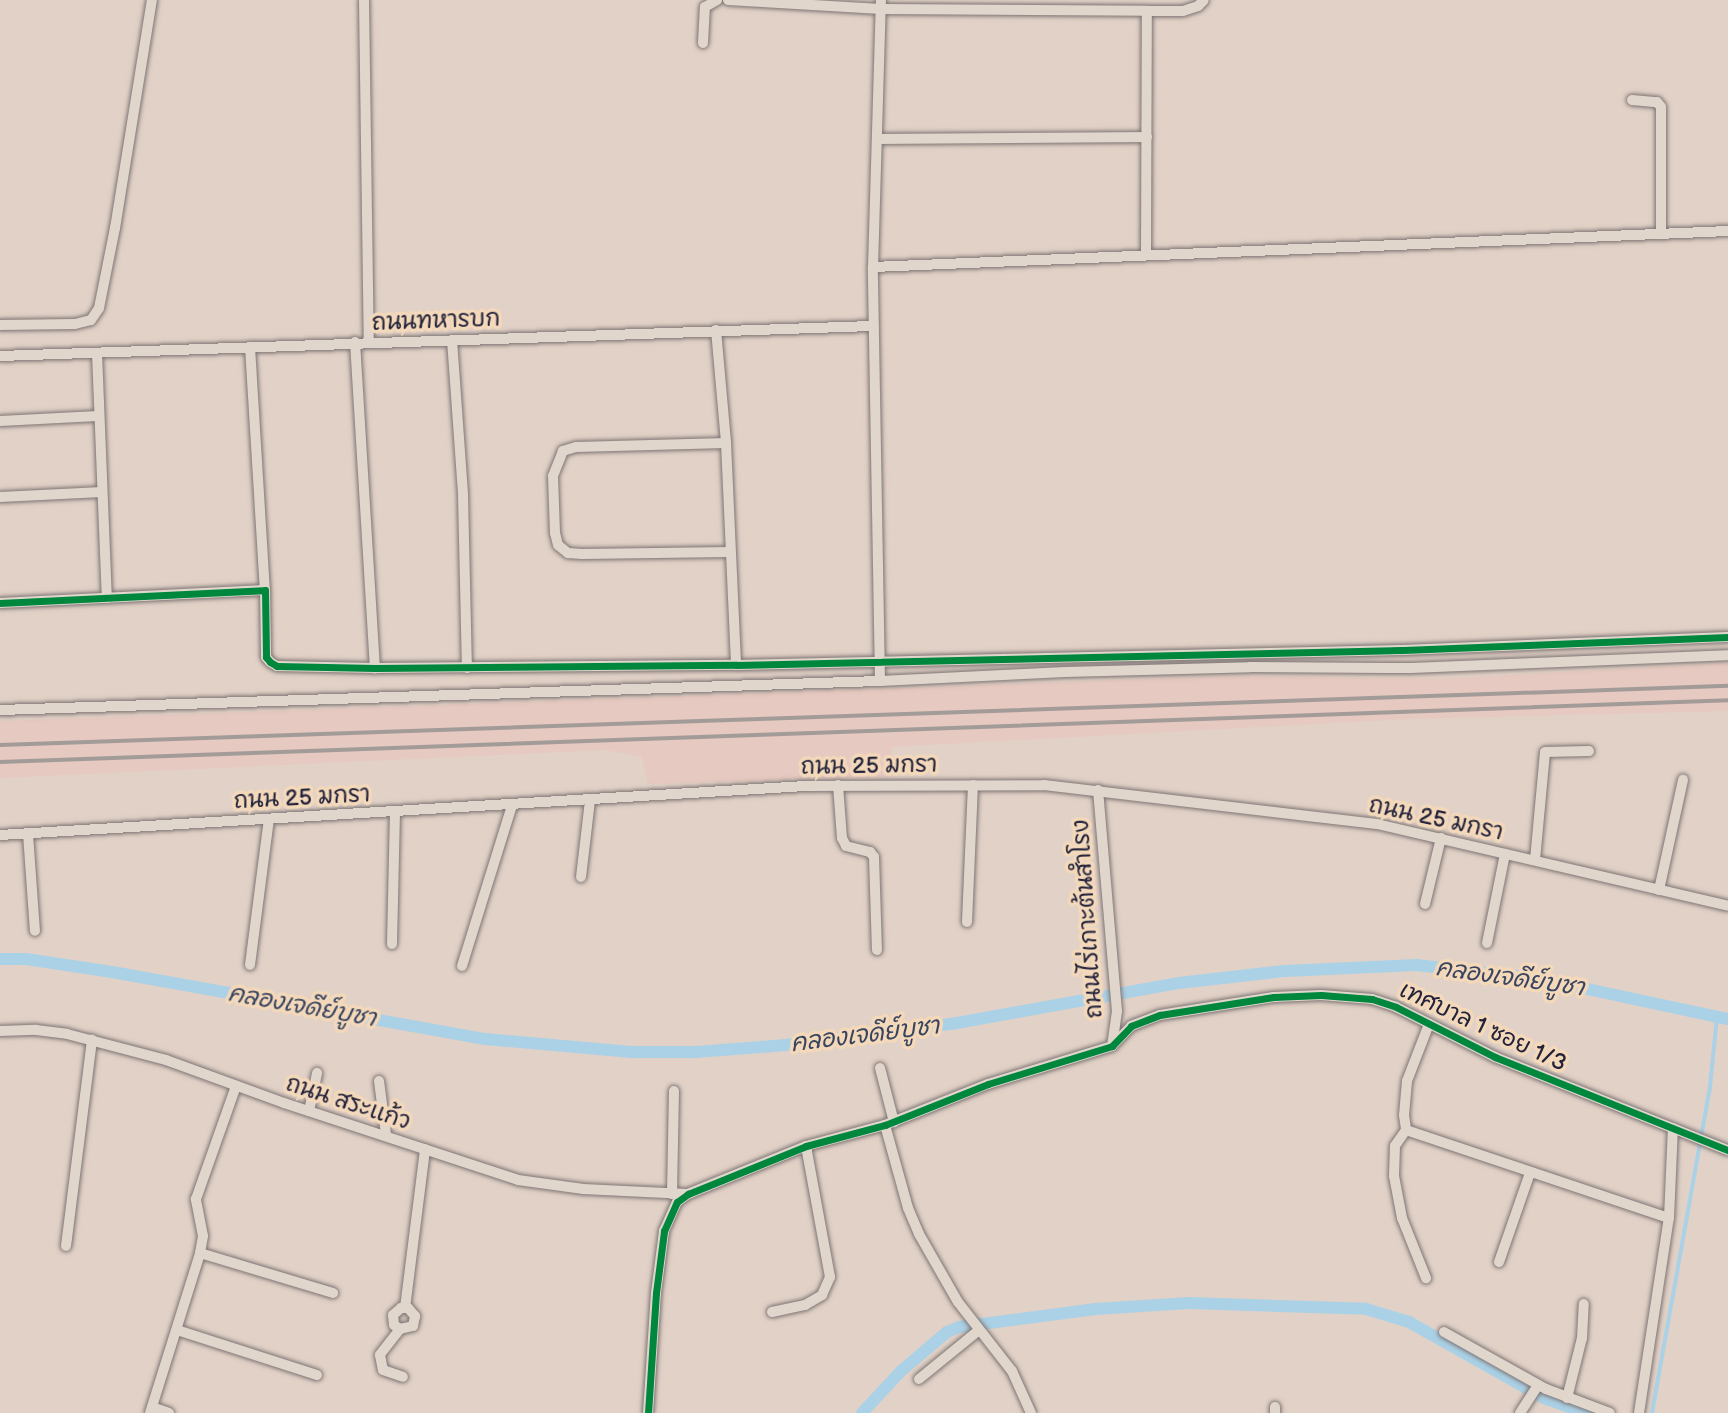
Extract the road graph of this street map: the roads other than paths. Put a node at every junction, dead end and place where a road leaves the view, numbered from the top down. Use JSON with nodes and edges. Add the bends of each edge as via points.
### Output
{"nodes":[{"id":1,"x":152,"y":0,"type":"edge"},
{"id":2,"x":364,"y":0,"type":"edge"},
{"id":3,"x":717,"y":0,"type":"edge"},
{"id":4,"x":728,"y":0,"type":"edge"},
{"id":5,"x":1204,"y":0,"type":"edge"},
{"id":6,"x":881,"y":5,"type":"edge"},
{"id":7,"x":1147,"y":11,"type":"junction"},
{"id":8,"x":703,"y":43,"type":"dead end"},
{"id":9,"x":1632,"y":100,"type":"dead end"},
{"id":10,"x":1147,"y":137,"type":"junction"},
{"id":11,"x":879,"y":139,"type":"junction"},
{"id":12,"x":1728,"y":231,"type":"edge"},
{"id":13,"x":1661,"y":234,"type":"junction"},
{"id":14,"x":1146,"y":255,"type":"junction"},
{"id":15,"x":873,"y":267,"type":"junction"},
{"id":16,"x":0,"y":325,"type":"edge"},
{"id":17,"x":873,"y":326,"type":"junction"},
{"id":18,"x":716,"y":330,"type":"junction"},
{"id":19,"x":452,"y":340,"type":"junction"},
{"id":20,"x":355,"y":342,"type":"junction"},
{"id":21,"x":369,"y":342,"type":"junction"},
{"id":22,"x":250,"y":347,"type":"junction"},
{"id":23,"x":97,"y":352,"type":"junction"},
{"id":24,"x":0,"y":356,"type":"edge"},
{"id":25,"x":97,"y":416,"type":"junction"},
{"id":26,"x":0,"y":421,"type":"edge"},
{"id":27,"x":726,"y":443,"type":"junction"},
{"id":28,"x":102,"y":492,"type":"junction"},
{"id":29,"x":0,"y":497,"type":"edge"},
{"id":30,"x":730,"y":552,"type":"junction"},
{"id":31,"x":265,"y":590,"type":"junction"},
{"id":32,"x":107,"y":598,"type":"junction"},
{"id":33,"x":0,"y":603,"type":"edge"},
{"id":34,"x":1728,"y":637,"type":"edge"},
{"id":35,"x":1728,"y":655,"type":"edge"},
{"id":36,"x":881,"y":661,"type":"junction"},
{"id":37,"x":736,"y":665,"type":"junction"},
{"id":38,"x":375,"y":668,"type":"junction"},
{"id":39,"x":467,"y":668,"type":"junction"},
{"id":40,"x":880,"y":681,"type":"junction"},
{"id":41,"x":0,"y":710,"type":"edge"},
{"id":42,"x":1589,"y":751,"type":"dead end"},
{"id":43,"x":1683,"y":780,"type":"dead end"},
{"id":44,"x":838,"y":785,"type":"junction"},
{"id":45,"x":973,"y":785,"type":"junction"},
{"id":46,"x":1098,"y":790,"type":"junction"},
{"id":47,"x":590,"y":800,"type":"junction"},
{"id":48,"x":512,"y":805,"type":"junction"},
{"id":49,"x":395,"y":811,"type":"junction"},
{"id":50,"x":269,"y":819,"type":"junction"},
{"id":51,"x":28,"y":834,"type":"junction"},
{"id":52,"x":0,"y":835,"type":"edge"},
{"id":53,"x":1441,"y":838,"type":"junction"},
{"id":54,"x":1505,"y":854,"type":"junction"},
{"id":55,"x":1535,"y":860,"type":"junction"},
{"id":56,"x":581,"y":877,"type":"dead end"},
{"id":57,"x":1659,"y":890,"type":"junction"},
{"id":58,"x":1425,"y":904,"type":"dead end"},
{"id":59,"x":1728,"y":906,"type":"edge"},
{"id":60,"x":967,"y":922,"type":"dead end"},
{"id":61,"x":36,"y":931,"type":"dead end"},
{"id":62,"x":1487,"y":943,"type":"dead end"},
{"id":63,"x":391,"y":944,"type":"dead end"},
{"id":64,"x":877,"y":950,"type":"dead end"},
{"id":65,"x":250,"y":965,"type":"dead end"},
{"id":66,"x":462,"y":966,"type":"dead end"},
{"id":67,"x":1429,"y":1024,"type":"junction"},
{"id":68,"x":0,"y":1031,"type":"edge"},
{"id":69,"x":92,"y":1040,"type":"junction"},
{"id":70,"x":1112,"y":1046,"type":"junction"},
{"id":71,"x":880,"y":1068,"type":"dead end"},
{"id":72,"x":317,"y":1073,"type":"dead end"},
{"id":73,"x":379,"y":1081,"type":"dead end"},
{"id":74,"x":236,"y":1086,"type":"junction"},
{"id":75,"x":674,"y":1091,"type":"dead end"},
{"id":76,"x":310,"y":1111,"type":"junction"},
{"id":77,"x":890,"y":1124,"type":"junction"},
{"id":78,"x":1406,"y":1130,"type":"junction"},
{"id":79,"x":1679,"y":1130,"type":"junction"},
{"id":80,"x":386,"y":1134,"type":"junction"},
{"id":81,"x":806,"y":1146,"type":"junction"},
{"id":82,"x":425,"y":1149,"type":"junction"},
{"id":83,"x":1728,"y":1150,"type":"edge"},
{"id":84,"x":1530,"y":1172,"type":"junction"},
{"id":85,"x":673,"y":1194,"type":"junction"},
{"id":86,"x":688,"y":1194,"type":"junction"},
{"id":87,"x":1669,"y":1218,"type":"junction"},
{"id":88,"x":66,"y":1246,"type":"dead end"},
{"id":89,"x":200,"y":1253,"type":"junction"},
{"id":90,"x":1499,"y":1262,"type":"dead end"},
{"id":91,"x":1426,"y":1278,"type":"dead end"},
{"id":92,"x":333,"y":1293,"type":"dead end"},
{"id":93,"x":1584,"y":1304,"type":"dead end"},
{"id":94,"x":405,"y":1308,"type":"junction"},
{"id":95,"x":772,"y":1312,"type":"dead end"},
{"id":96,"x":400,"y":1329,"type":"junction"},
{"id":97,"x":978,"y":1329,"type":"junction"},
{"id":98,"x":177,"y":1330,"type":"junction"},
{"id":99,"x":1444,"y":1332,"type":"dead end"},
{"id":100,"x":317,"y":1376,"type":"dead end"},
{"id":101,"x":403,"y":1377,"type":"dead end"},
{"id":102,"x":919,"y":1379,"type":"dead end"},
{"id":103,"x":1535,"y":1389,"type":"junction"},
{"id":104,"x":1567,"y":1398,"type":"junction"},
{"id":105,"x":151,"y":1410,"type":"edge"},
{"id":106,"x":169,"y":1413,"type":"edge"},
{"id":107,"x":648,"y":1413,"type":"edge"},
{"id":108,"x":1031,"y":1413,"type":"edge"},
{"id":109,"x":1520,"y":1413,"type":"edge"},
{"id":110,"x":1611,"y":1413,"type":"edge"},
{"id":111,"x":1639,"y":1413,"type":"edge"}],
"edges":[{"from":1,"to":16,"type":"street","via":[[99,308],[91,320],[75,324]]},
{"from":2,"to":21,"type":"street"},
{"from":3,"to":8,"type":"street","via":[[705,7]]},
{"from":4,"to":6,"type":"street"},
{"from":5,"to":7,"type":"street","via":[[1183,11]]},
{"from":6,"to":7,"type":"street"},
{"from":6,"to":11,"type":"street"},
{"from":7,"to":10,"type":"street"},
{"from":9,"to":13,"type":"street","via":[[1657,102],[1661,107]]},
{"from":10,"to":11,"type":"street"},
{"from":10,"to":14,"type":"street"},
{"from":11,"to":15,"type":"street"},
{"from":12,"to":13,"type":"street"},
{"from":13,"to":14,"type":"street"},
{"from":14,"to":15,"type":"street"},
{"from":15,"to":17,"type":"street"},
{"from":17,"to":18,"type":"street","name":"ถนนทหารบก"},
{"from":17,"to":36,"type":"street"},
{"from":18,"to":19,"type":"street","name":"ถนนทหารบก"},
{"from":18,"to":27,"type":"street"},
{"from":19,"to":21,"type":"street","name":"ถนนทหารบก"},
{"from":19,"to":39,"type":"street","via":[[463,495]]},
{"from":20,"to":21,"type":"street","name":"ถนนทหารบก"},
{"from":20,"to":22,"type":"street","name":"ถนนทหารบก"},
{"from":20,"to":38,"type":"street"},
{"from":22,"to":23,"type":"street","name":"ถนนทหารบก"},
{"from":22,"to":31,"type":"street"},
{"from":23,"to":24,"type":"street","name":"ถนนทหารบก"},
{"from":23,"to":25,"type":"street"},
{"from":25,"to":26,"type":"street"},
{"from":25,"to":28,"type":"street"},
{"from":27,"to":30,"type":"street"},
{"from":27,"to":30,"type":"street","via":[[563,451],[553,476],[555,533],[558,545],[582,554]]},
{"from":28,"to":29,"type":"street"},
{"from":28,"to":32,"type":"street"},
{"from":30,"to":37,"type":"street"},
{"from":31,"to":32,"type":"street"},
{"from":31,"to":38,"type":"street","via":[[266,657],[270,662],[277,666]]},
{"from":32,"to":33,"type":"street"},
{"from":34,"to":36,"type":"street","via":[[1401,650]]},
{"from":35,"to":40,"type":"street"},
{"from":36,"to":37,"type":"street"},
{"from":36,"to":40,"type":"street"},
{"from":37,"to":39,"type":"street"},
{"from":38,"to":39,"type":"street"},
{"from":40,"to":41,"type":"street"},
{"from":42,"to":55,"type":"street","via":[[1545,752]]},
{"from":43,"to":57,"type":"street"},
{"from":44,"to":45,"type":"street","name":"ถนน 25 มกรา"},
{"from":44,"to":47,"type":"street","name":"ถนน 25 มกรา"},
{"from":44,"to":64,"type":"street","via":[[846,846],[874,856]]},
{"from":45,"to":46,"type":"street","name":"ถนน 25 มกรา"},
{"from":45,"to":60,"type":"street"},
{"from":46,"to":53,"type":"street","name":"ถนน 25 มกรา","via":[[1338,818]]},
{"from":46,"to":70,"type":"street","name":"ถนนไร่เกาะต้นสำโรง","via":[[1117,1011]]},
{"from":47,"to":48,"type":"street","name":"ถนน 25 มกรา"},
{"from":47,"to":56,"type":"street"},
{"from":48,"to":49,"type":"street","name":"ถนน 25 มกรา"},
{"from":48,"to":66,"type":"street"},
{"from":49,"to":50,"type":"street","name":"ถนน 25 มกรา"},
{"from":49,"to":63,"type":"street"},
{"from":50,"to":51,"type":"street","name":"ถนน 25 มกรา"},
{"from":50,"to":65,"type":"street"},
{"from":51,"to":52,"type":"street","name":"ถนน 25 มกรา"},
{"from":51,"to":61,"type":"street"},
{"from":53,"to":54,"type":"street","name":"ถนน 25 มกรา"},
{"from":53,"to":58,"type":"street"},
{"from":54,"to":55,"type":"street","name":"ถนน 25 มกรา"},
{"from":54,"to":62,"type":"street"},
{"from":55,"to":57,"type":"street","name":"ถนน 25 มกรา"},
{"from":57,"to":59,"type":"street","name":"ถนน 25 มกรา"},
{"from":67,"to":70,"type":"street","name":"เทศบาล 1 ซอย 1/3","via":[[1372,999],[1274,997],[1160,1015],[1131,1026]]},
{"from":67,"to":78,"type":"street","via":[[1407,1081]]},
{"from":67,"to":79,"type":"street","name":"เทศบาล 1 ซอย 1/3","via":[[1494,1057]]},
{"from":68,"to":69,"type":"street","name":"ถนน สระแก้ว","via":[[36,1030]]},
{"from":69,"to":74,"type":"street","name":"ถนน สระแก้ว"},
{"from":69,"to":88,"type":"street"},
{"from":70,"to":77,"type":"street","via":[[988,1084]]},
{"from":71,"to":77,"type":"street"},
{"from":72,"to":76,"type":"street"},
{"from":73,"to":80,"type":"street"},
{"from":74,"to":76,"type":"street","name":"ถนน สระแก้ว"},
{"from":74,"to":89,"type":"street","via":[[196,1199],[203,1237]]},
{"from":75,"to":85,"type":"street"},
{"from":76,"to":80,"type":"street","name":"ถนน สระแก้ว"},
{"from":77,"to":81,"type":"street"},
{"from":77,"to":97,"type":"street","via":[[908,1208],[919,1234]]},
{"from":78,"to":84,"type":"street"},
{"from":78,"to":91,"type":"street","via":[[1395,1146],[1394,1176],[1402,1218]]},
{"from":79,"to":83,"type":"street","name":"เทศบาล 1 ซอย 1/3"},
{"from":79,"to":87,"type":"street"},
{"from":80,"to":82,"type":"street","name":"ถนน สระแก้ว"},
{"from":81,"to":86,"type":"street"},
{"from":81,"to":95,"type":"street","via":[[830,1277],[822,1295],[805,1305]]},
{"from":82,"to":85,"type":"street","name":"ถนน สระแก้ว","via":[[542,1185]]},
{"from":82,"to":94,"type":"street"},
{"from":84,"to":87,"type":"street"},
{"from":84,"to":90,"type":"street"},
{"from":85,"to":86,"type":"street","name":"ถนน สระแก้ว"},
{"from":86,"to":107,"type":"street","via":[[677,1202],[664,1231]]},
{"from":87,"to":111,"type":"street"},
{"from":89,"to":92,"type":"street"},
{"from":89,"to":98,"type":"street"},
{"from":93,"to":104,"type":"street","via":[[1582,1338]]},
{"from":94,"to":96,"type":"street","via":[[393,1315],[394,1325]]},
{"from":94,"to":96,"type":"street","via":[[414,1313],[415,1320],[410,1328]]},
{"from":96,"to":101,"type":"street","via":[[380,1359],[383,1370]]},
{"from":97,"to":102,"type":"street"},
{"from":97,"to":108,"type":"street","via":[[1012,1371]]},
{"from":98,"to":100,"type":"street"},
{"from":98,"to":105,"type":"street"},
{"from":99,"to":103,"type":"street"},
{"from":103,"to":104,"type":"street"},
{"from":103,"to":109,"type":"street"},
{"from":104,"to":110,"type":"street"},
{"from":105,"to":106,"type":"street"}]}
